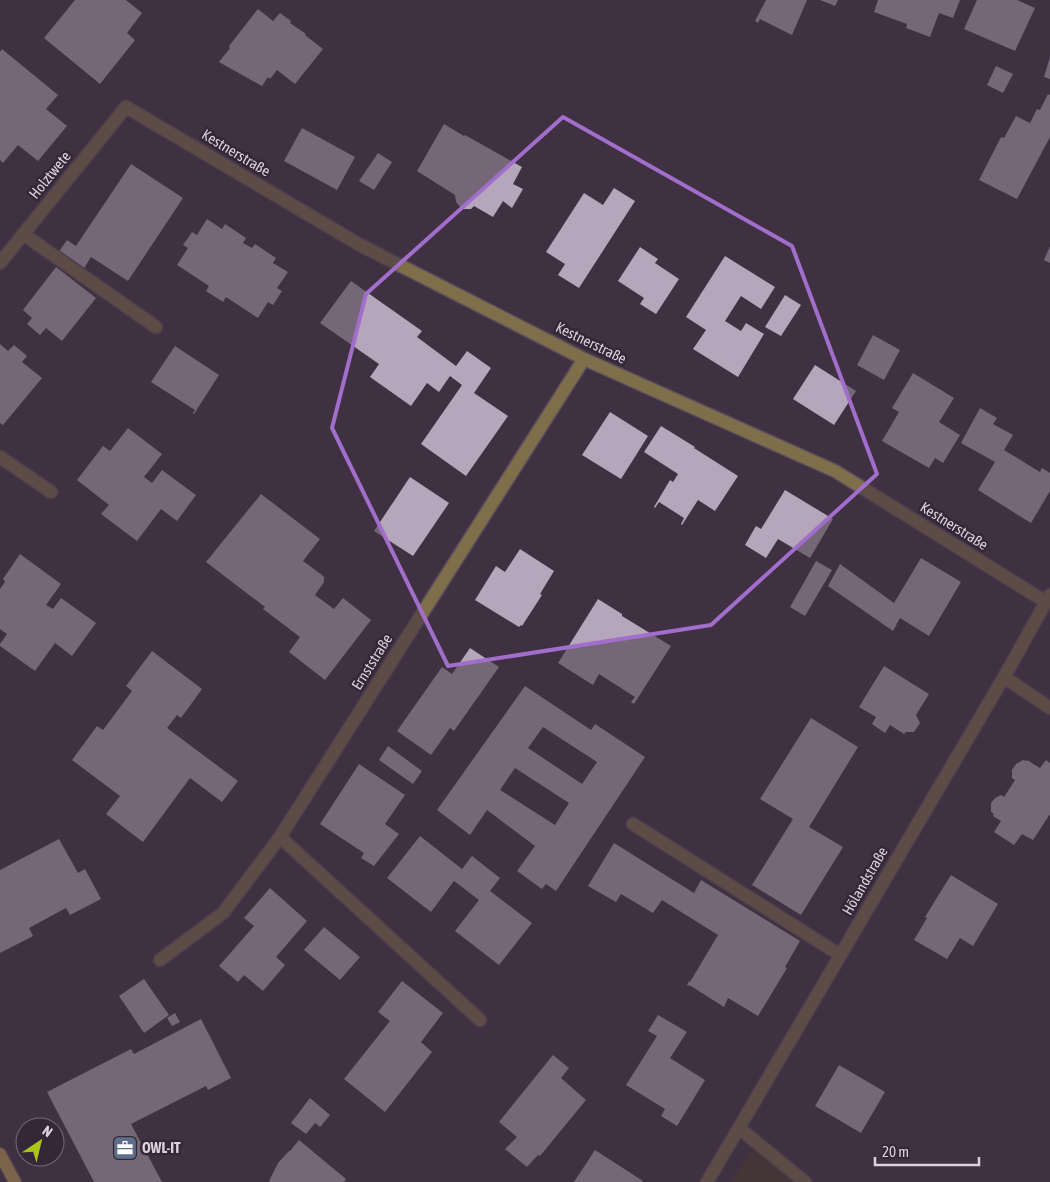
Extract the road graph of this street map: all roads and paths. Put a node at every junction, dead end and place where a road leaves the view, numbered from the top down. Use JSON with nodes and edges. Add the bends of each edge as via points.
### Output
{"nodes":[{"id":1,"x":126,"y":107,"type":"joint"},
{"id":2,"x":23,"y":234,"type":"junction"},
{"id":3,"x":0,"y":263,"type":"edge"},
{"id":4,"x":156,"y":327,"type":"dead end"},
{"id":5,"x":584,"y":359,"type":"junction"},
{"id":6,"x":0,"y":456,"type":"edge"},
{"id":7,"x":51,"y":492,"type":"dead end"},
{"id":8,"x":1048,"y":598,"type":"edge"},
{"id":9,"x":1004,"y":677,"type":"junction"},
{"id":10,"x":1050,"y":708,"type":"edge"},
{"id":11,"x":633,"y":824,"type":"dead end"},
{"id":12,"x":280,"y":837,"type":"junction"},
{"id":13,"x":840,"y":955,"type":"junction"},
{"id":14,"x":160,"y":960,"type":"dead end"},
{"id":15,"x":480,"y":1020,"type":"dead end"},
{"id":16,"x":739,"y":1128,"type":"junction"},
{"id":17,"x":0,"y":1154,"type":"edge"},
{"id":18,"x":15,"y":1182,"type":"edge"},
{"id":19,"x":707,"y":1182,"type":"edge"},
{"id":20,"x":805,"y":1182,"type":"edge"}],
"edges":[{"from":1,"to":2,"type":"street","name":"Holztwete"},
{"from":1,"to":5,"type":"street","name":"Kestnerstraße","via":[[360,245]]},
{"from":2,"to":3,"type":"street","name":"Holztwete"},
{"from":2,"to":4,"type":"street"},
{"from":5,"to":8,"type":"street","name":"Kestnerstraße","via":[[835,472]]},
{"from":5,"to":12,"type":"street","name":"Ernststraße"},
{"from":6,"to":7,"type":"street"},
{"from":8,"to":9,"type":"street","name":"Hölandstraße"},
{"from":9,"to":10,"type":"street"},
{"from":9,"to":13,"type":"street","name":"Hölandstraße"},
{"from":11,"to":13,"type":"street"},
{"from":12,"to":14,"type":"street","name":"Ernststraße","via":[[223,913]]},
{"from":12,"to":15,"type":"street"},
{"from":13,"to":16,"type":"street","name":"Hölandstraße"},
{"from":16,"to":19,"type":"street","name":"Hölandstraße"},
{"from":16,"to":20,"type":"street"},
{"from":17,"to":18,"type":"main road"}]}
